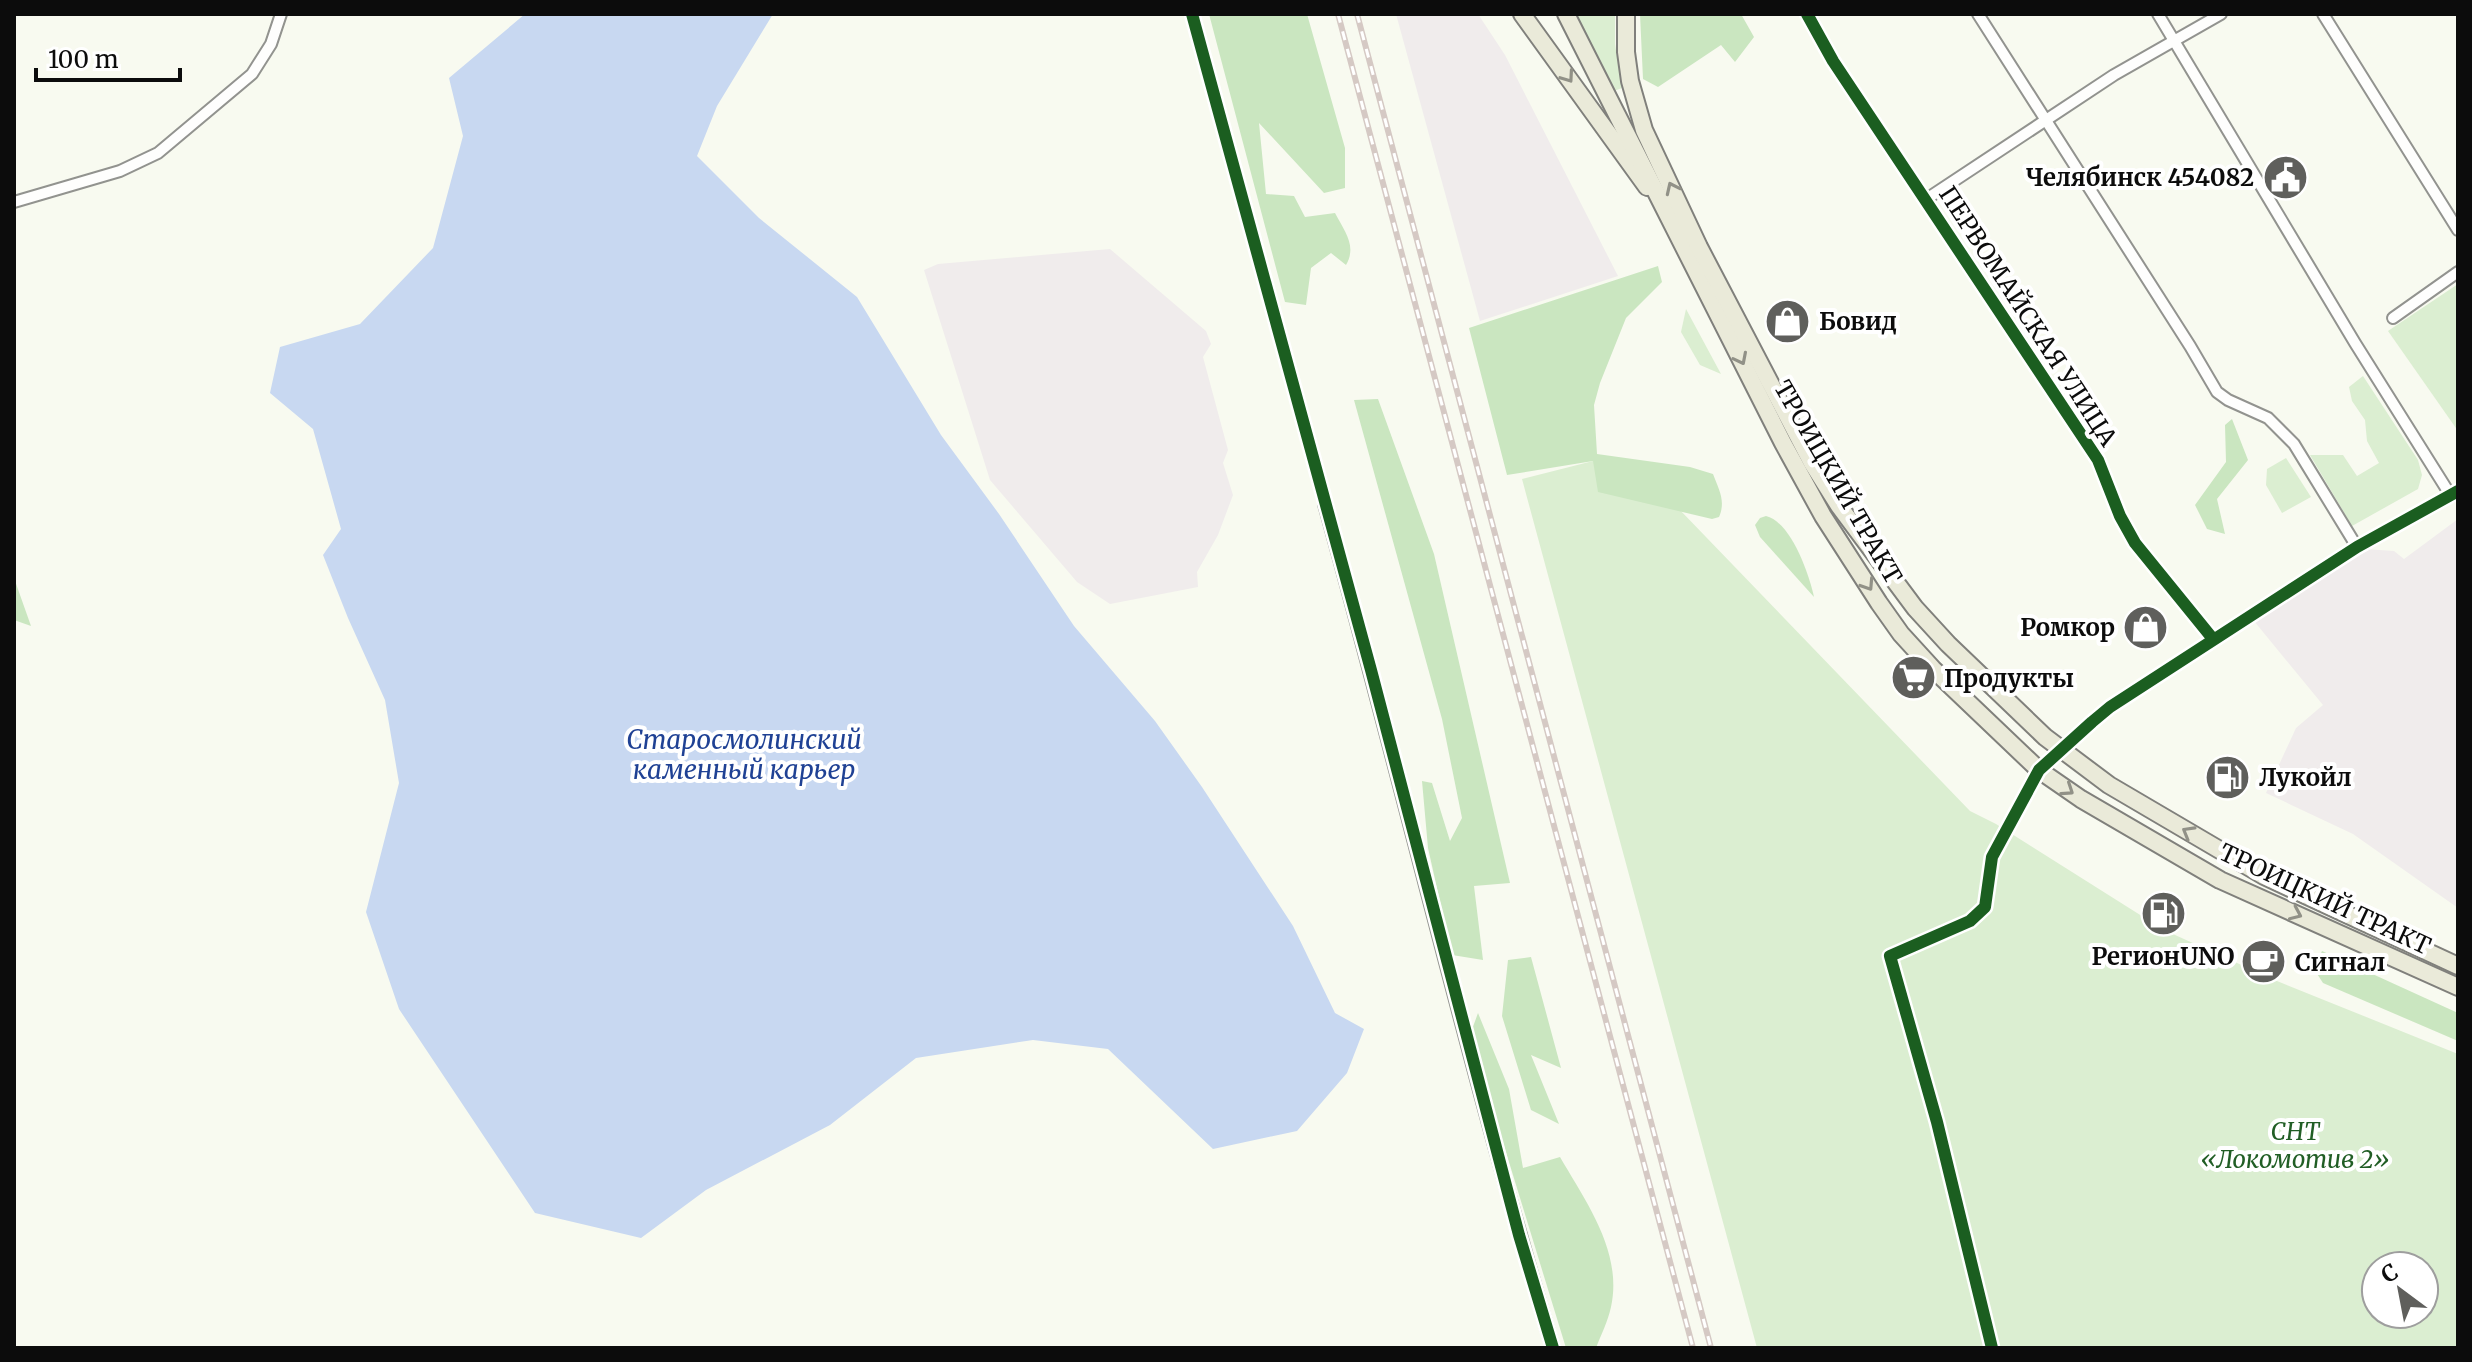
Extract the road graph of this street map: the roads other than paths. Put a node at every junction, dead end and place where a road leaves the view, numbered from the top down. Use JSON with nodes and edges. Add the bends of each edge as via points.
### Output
{"nodes":[{"id":1,"x":281,"y":14,"type":"edge"},
{"id":2,"x":1181,"y":14,"type":"edge"},
{"id":3,"x":1522,"y":14,"type":"edge"},
{"id":4,"x":1566,"y":14,"type":"edge"},
{"id":5,"x":1626,"y":14,"type":"edge"},
{"id":6,"x":1807,"y":14,"type":"edge"},
{"id":7,"x":1978,"y":14,"type":"edge"},
{"id":8,"x":2158,"y":14,"type":"edge"},
{"id":9,"x":2221,"y":14,"type":"edge"},
{"id":10,"x":2323,"y":14,"type":"edge"},
{"id":11,"x":1192,"y":16,"type":"edge"},
{"id":12,"x":2175,"y":42,"type":"junction"},
{"id":13,"x":2046,"y":118,"type":"junction"},
{"id":14,"x":1925,"y":200,"type":"junction"},
{"id":15,"x":14,"y":202,"type":"edge"},
{"id":16,"x":1668,"y":213,"type":"junction"},
{"id":17,"x":2458,"y":230,"type":"edge"},
{"id":18,"x":2458,"y":272,"type":"edge"},
{"id":19,"x":2393,"y":318,"type":"dead end"},
{"id":20,"x":2455,"y":494,"type":"edge"},
{"id":21,"x":1325,"y":504,"type":"joint"},
{"id":22,"x":2357,"y":547,"type":"junction"},
{"id":23,"x":2213,"y":639,"type":"junction"},
{"id":24,"x":2061,"y":750,"type":"junction"},
{"id":25,"x":2039,"y":770,"type":"junction"},
{"id":26,"x":2458,"y":966,"type":"edge"},
{"id":27,"x":2458,"y":987,"type":"edge"},
{"id":28,"x":1553,"y":1348,"type":"edge"},
{"id":29,"x":1992,"y":1348,"type":"edge"}],
"edges":[{"from":1,"to":15,"type":"street","via":[[271,44],[252,74],[158,153],[120,171]]},
{"from":2,"to":11,"type":"street"},
{"from":3,"to":16,"type":"main road","one_way":true},
{"from":4,"to":16,"type":"main road","name":"ТРОИЦКИЙ ТРАКТ"},
{"from":24,"to":5,"type":"main road","name":"ТРОИЦКИЙ ТРАКТ","one_way":true,"via":[[1921,615],[1812,463],[1644,130],[1630,81]]},
{"from":6,"to":14,"type":"street","name":"ПЕРВОМАЙСКАЯ УЛИЦА"},
{"from":7,"to":13,"type":"street"},
{"from":8,"to":12,"type":"street"},
{"from":9,"to":12,"type":"street"},
{"from":10,"to":17,"type":"street"},
{"from":11,"to":21,"type":"street"},
{"from":12,"to":13,"type":"street"},
{"from":12,"to":20,"type":"street","via":[[2355,343]]},
{"from":13,"to":14,"type":"street"},
{"from":13,"to":22,"type":"street","via":[[2208,379],[2228,400],[2282,429]]},
{"from":14,"to":23,"type":"street","name":"ПЕРВОМАЙСКАЯ УЛИЦА","via":[[2098,460],[2135,543]]},
{"from":16,"to":25,"type":"main road","name":"ТРОИЦКИЙ ТРАКТ","one_way":true,"via":[[1789,455],[1879,603],[1933,669]]},
{"from":18,"to":19,"type":"street"},
{"from":20,"to":22,"type":"street"},
{"from":21,"to":28,"type":"street"},
{"from":22,"to":23,"type":"street"},
{"from":23,"to":24,"type":"street","via":[[2110,707]]},
{"from":24,"to":25,"type":"street"},
{"from":26,"to":24,"type":"main road","name":"ТРОИЦКИЙ ТРАКТ","one_way":true,"via":[[2264,876],[2109,785]]},
{"from":25,"to":27,"type":"main road","name":"ТРОИЦКИЙ ТРАКТ","one_way":true,"via":[[2220,880]]},
{"from":25,"to":29,"type":"street","via":[[1992,857],[1988,899],[1979,915],[1890,956]]}]}
